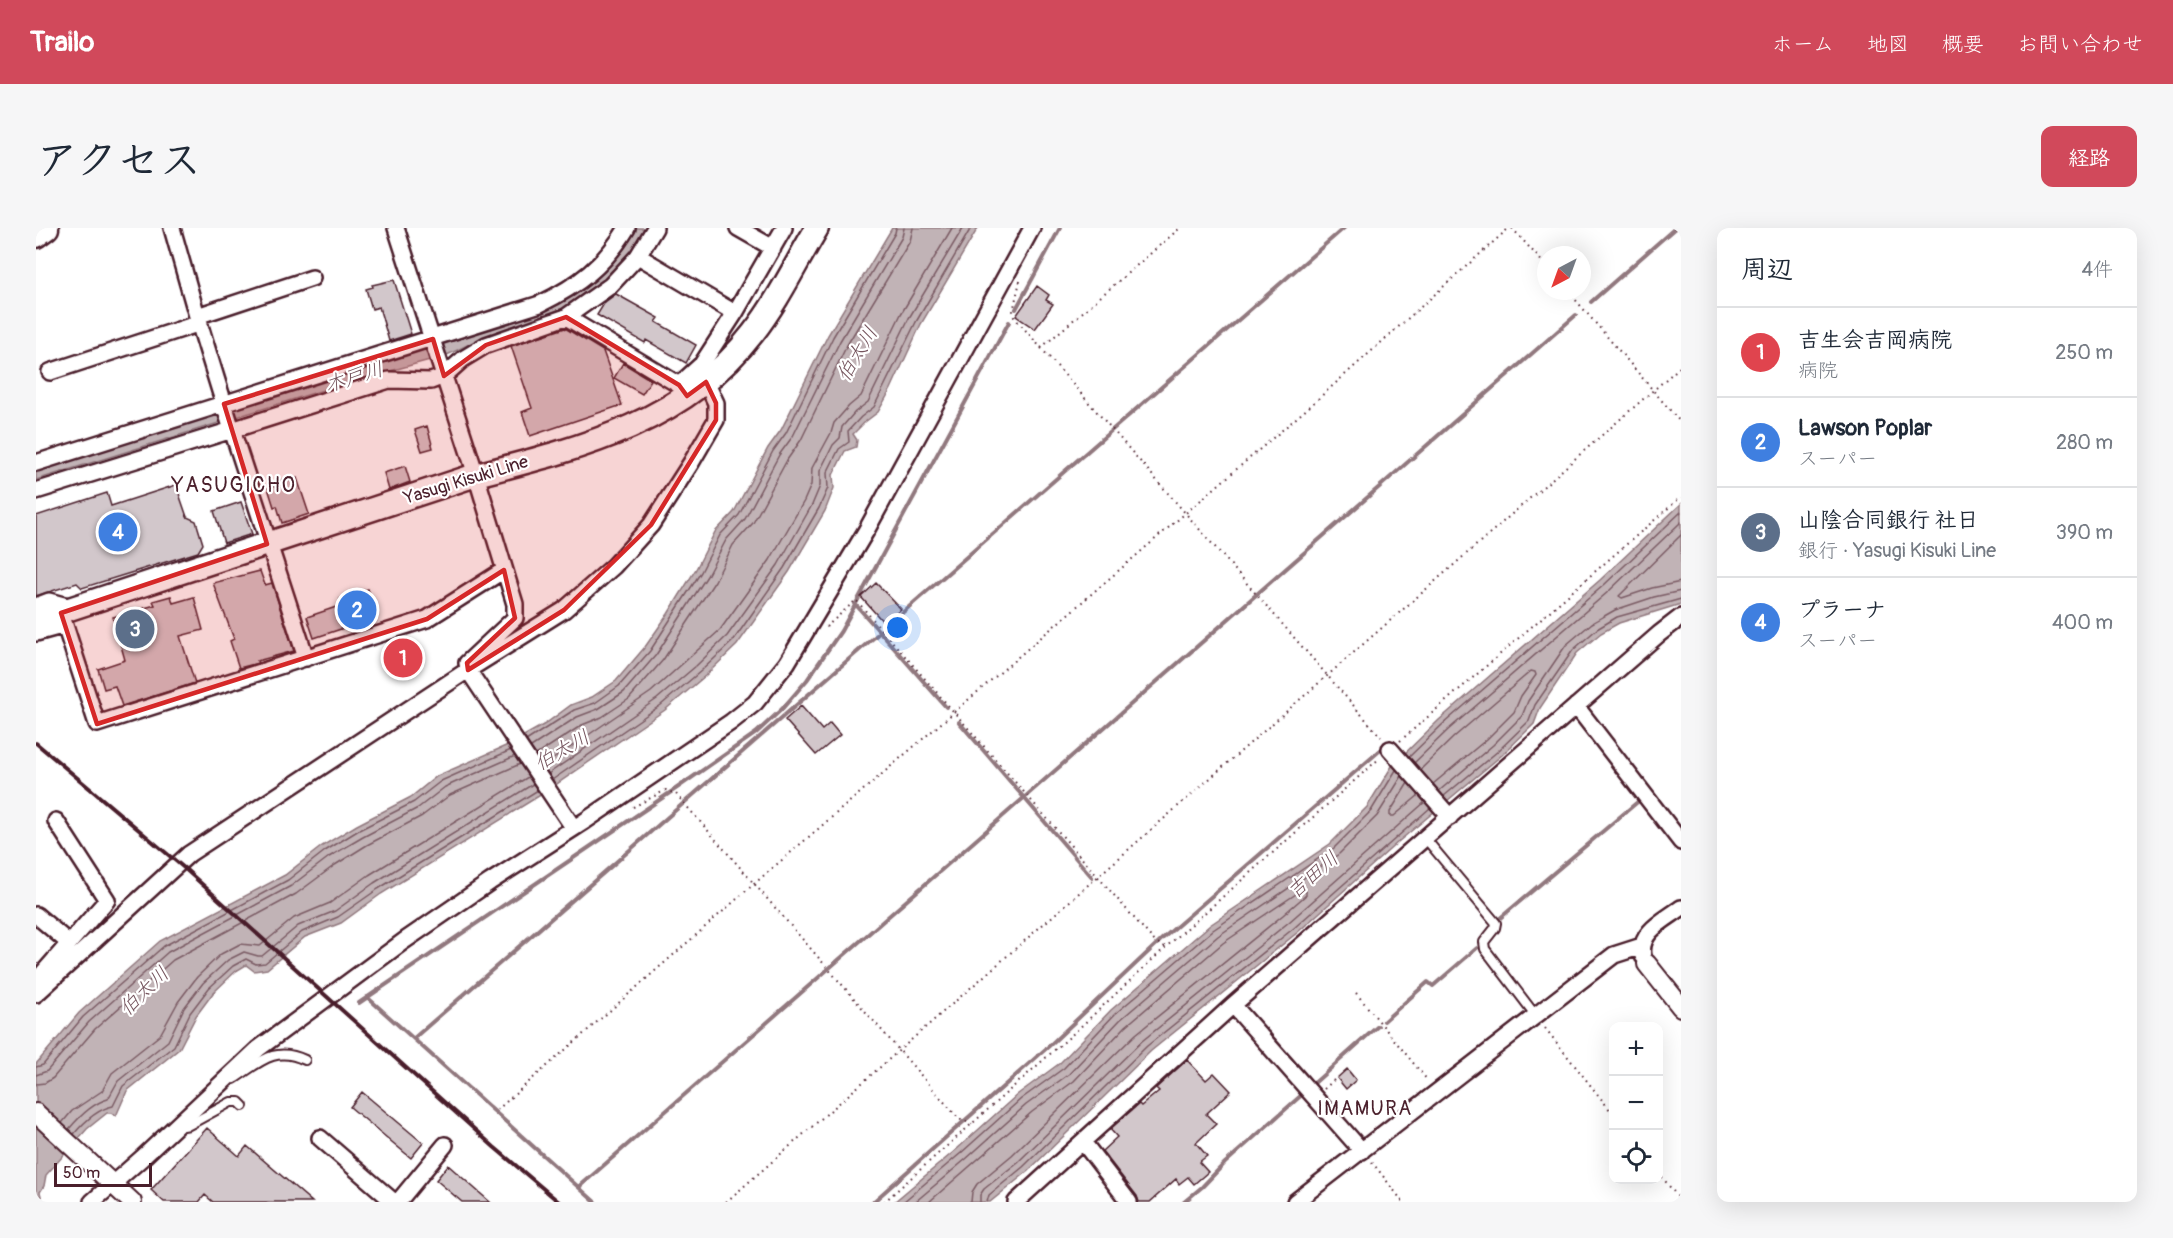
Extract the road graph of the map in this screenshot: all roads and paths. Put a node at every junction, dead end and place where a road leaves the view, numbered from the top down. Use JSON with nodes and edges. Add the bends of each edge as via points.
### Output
{"nodes":[{"id":1,"x":47,"y":228,"type":"edge"},
{"id":2,"x":172,"y":228,"type":"edge"},
{"id":3,"x":396,"y":228,"type":"edge"},
{"id":4,"x":627,"y":228,"type":"edge"},
{"id":5,"x":655,"y":228,"type":"edge"},
{"id":6,"x":738,"y":228,"type":"edge"},
{"id":7,"x":784,"y":228,"type":"edge"},
{"id":8,"x":817,"y":228,"type":"edge"},
{"id":9,"x":1032,"y":228,"type":"edge"},
{"id":10,"x":1180,"y":228,"type":"edge"},
{"id":11,"x":1508,"y":229,"type":"edge"},
{"id":12,"x":36,"y":236,"type":"edge"},
{"id":13,"x":773,"y":249,"type":"junction"},
{"id":14,"x":638,"y":256,"type":"junction"},
{"id":15,"x":1537,"y":257,"type":"edge"},
{"id":16,"x":312,"y":278,"type":"dead end"},
{"id":17,"x":1020,"y":280,"type":"dead end"},
{"id":18,"x":1576,"y":300,"type":"edge"},
{"id":19,"x":735,"y":313,"type":"junction"},
{"id":20,"x":566,"y":317,"type":"junction"},
{"id":21,"x":198,"y":319,"type":"junction"},
{"id":22,"x":435,"y":347,"type":"junction"},
{"id":23,"x":1041,"y":348,"type":"junction"},
{"id":24,"x":1681,"y":366,"type":"edge"},
{"id":25,"x":50,"y":372,"type":"dead end"},
{"id":26,"x":444,"y":376,"type":"junction"},
{"id":27,"x":706,"y":382,"type":"junction"},
{"id":28,"x":1654,"y":390,"type":"junction"},
{"id":29,"x":683,"y":391,"type":"junction"},
{"id":30,"x":228,"y":415,"type":"junction"},
{"id":31,"x":1681,"y":423,"type":"edge"},
{"id":32,"x":36,"y":463,"type":"edge"},
{"id":33,"x":476,"y":474,"type":"junction"},
{"id":34,"x":36,"y":491,"type":"edge"},
{"id":35,"x":1681,"y":497,"type":"edge"},
{"id":36,"x":1185,"y":513,"type":"junction"},
{"id":37,"x":267,"y":544,"type":"junction"},
{"id":38,"x":504,"y":570,"type":"junction"},
{"id":39,"x":36,"y":606,"type":"edge"},
{"id":40,"x":66,"y":615,"type":"junction"},
{"id":41,"x":1681,"y":617,"type":"edge"},
{"id":42,"x":36,"y":620,"type":"edge"},
{"id":43,"x":36,"y":633,"type":"edge"},
{"id":44,"x":819,"y":633,"type":"dead end"},
{"id":45,"x":306,"y":658,"type":"junction"},
{"id":46,"x":470,"y":673,"type":"junction"},
{"id":47,"x":1328,"y":676,"type":"junction"},
{"id":48,"x":1576,"y":706,"type":"junction"},
{"id":49,"x":955,"y":712,"type":"junction"},
{"id":50,"x":1392,"y":751,"type":"junction"},
{"id":51,"x":623,"y":811,"type":"dead end"},
{"id":52,"x":1448,"y":815,"type":"junction"},
{"id":53,"x":56,"y":820,"type":"dead end"},
{"id":54,"x":571,"y":824,"type":"junction"},
{"id":55,"x":1425,"y":838,"type":"junction"},
{"id":56,"x":1681,"y":842,"type":"edge"},
{"id":57,"x":1098,"y":877,"type":"junction"},
{"id":58,"x":754,"y":884,"type":"junction"},
{"id":59,"x":1681,"y":909,"type":"edge"},
{"id":60,"x":36,"y":915,"type":"edge"},
{"id":61,"x":69,"y":943,"type":"junction"},
{"id":62,"x":1642,"y":946,"type":"junction"},
{"id":63,"x":1166,"y":947,"type":"junction"},
{"id":64,"x":1647,"y":964,"type":"joint"},
{"id":65,"x":36,"y":981,"type":"edge"},
{"id":66,"x":1356,"y":993,"type":"dead end"},
{"id":67,"x":36,"y":994,"type":"edge"},
{"id":68,"x":1233,"y":1005,"type":"junction"},
{"id":69,"x":1681,"y":1007,"type":"edge"},
{"id":70,"x":1536,"y":1016,"type":"junction"},
{"id":71,"x":900,"y":1050,"type":"junction"},
{"id":72,"x":304,"y":1060,"type":"dead end"},
{"id":73,"x":1437,"y":1092,"type":"junction"},
{"id":74,"x":200,"y":1103,"type":"junction"},
{"id":75,"x":243,"y":1106,"type":"dead end"},
{"id":76,"x":1609,"y":1109,"type":"edge"},
{"id":77,"x":497,"y":1110,"type":"dead end"},
{"id":78,"x":36,"y":1113,"type":"edge"},
{"id":79,"x":972,"y":1124,"type":"junction"},
{"id":80,"x":176,"y":1126,"type":"junction"},
{"id":81,"x":320,"y":1138,"type":"dead end"},
{"id":82,"x":1083,"y":1142,"type":"junction"},
{"id":83,"x":446,"y":1145,"type":"dead end"},
{"id":84,"x":1362,"y":1151,"type":"junction"},
{"id":85,"x":1663,"y":1177,"type":"edge"},
{"id":86,"x":109,"y":1181,"type":"junction"},
{"id":87,"x":1681,"y":1201,"type":"edge"},
{"id":88,"x":92,"y":1202,"type":"edge"},
{"id":89,"x":132,"y":1202,"type":"edge"},
{"id":90,"x":396,"y":1202,"type":"edge"},
{"id":91,"x":726,"y":1202,"type":"edge"},
{"id":92,"x":884,"y":1202,"type":"edge"},
{"id":93,"x":1016,"y":1202,"type":"edge"},
{"id":94,"x":1129,"y":1202,"type":"edge"},
{"id":95,"x":1295,"y":1202,"type":"edge"},
{"id":96,"x":1403,"y":1202,"type":"edge"}],
"edges":[{"from":1,"to":12,"type":"main road"},
{"from":2,"to":21,"type":"street"},
{"from":3,"to":22,"type":"street"},
{"from":4,"to":22,"type":"street","via":[[595,270],[567,291]]},
{"from":5,"to":14,"type":"street"},
{"from":6,"to":13,"type":"street"},
{"from":7,"to":13,"type":"street"},
{"from":8,"to":27,"type":"main road","name":"Yasugi Kisuki Line","via":[[762,320]]},
{"from":9,"to":54,"type":"street","via":[[866,531],[787,663],[755,703],[731,722],[585,821]]},
{"from":10,"to":23,"type":"path"},
{"from":11,"to":15,"type":"path"},
{"from":11,"to":36,"type":"path"},
{"from":13,"to":19,"type":"street"},
{"from":14,"to":19,"type":"street"},
{"from":14,"to":20,"type":"street","via":[[610,286]]},
{"from":16,"to":21,"type":"street"},
{"from":17,"to":23,"type":"path","via":[[1013,314]]},
{"from":18,"to":28,"type":"path"},
{"from":19,"to":29,"type":"street"},
{"from":20,"to":26,"type":"street","via":[[486,345]]},
{"from":20,"to":29,"type":"street"},
{"from":21,"to":25,"type":"street"},
{"from":21,"to":30,"type":"street"},
{"from":22,"to":26,"type":"street"},
{"from":22,"to":30,"type":"street"},
{"from":23,"to":36,"type":"path"},
{"from":24,"to":28,"type":"path"},
{"from":26,"to":30,"type":"street","via":[[431,381],[389,380]]},
{"from":26,"to":33,"type":"street"},
{"from":27,"to":29,"type":"main road","name":"Yasugi Kisuki Line"},
{"from":27,"to":46,"type":"street","via":[[716,403],[716,420],[651,525],[614,566],[564,610]]},
{"from":28,"to":31,"type":"path"},
{"from":28,"to":47,"type":"path"},
{"from":29,"to":33,"type":"main road","name":"Yasugi Kisuki Line","via":[[622,431]]},
{"from":30,"to":32,"type":"street"},
{"from":30,"to":34,"type":"street"},
{"from":30,"to":37,"type":"street"},
{"from":33,"to":37,"type":"main road","name":"Yasugi Kisuki Line"},
{"from":33,"to":38,"type":"street"},
{"from":35,"to":50,"type":"path"},
{"from":36,"to":47,"type":"path"},
{"from":36,"to":49,"type":"path"},
{"from":37,"to":40,"type":"main road","name":"Yasugi Kisuki Line"},
{"from":37,"to":45,"type":"street"},
{"from":38,"to":45,"type":"street","via":[[427,619]]},
{"from":38,"to":46,"type":"street","via":[[515,604],[515,618],[466,663]]},
{"from":39,"to":40,"type":"street","via":[[49,602]]},
{"from":40,"to":42,"type":"main road","name":"Yasugi Kisuki Line"},
{"from":40,"to":43,"type":"street"},
{"from":40,"to":45,"type":"street","via":[[97,724]]},
{"from":41,"to":48,"type":"street"},
{"from":44,"to":49,"type":"path","via":[[856,600]]},
{"from":46,"to":54,"type":"street"},
{"from":46,"to":67,"type":"street","via":[[189,854]]},
{"from":47,"to":50,"type":"path"},
{"from":47,"to":57,"type":"path"},
{"from":48,"to":52,"type":"street"},
{"from":48,"to":56,"type":"street"},
{"from":49,"to":57,"type":"path"},
{"from":49,"to":58,"type":"path"},
{"from":50,"to":52,"type":"street"},
{"from":50,"to":63,"type":"path"},
{"from":51,"to":58,"type":"path","via":[[666,790],[676,794]]},
{"from":52,"to":55,"type":"street"},
{"from":53,"to":61,"type":"street","via":[[107,900]]},
{"from":54,"to":74,"type":"street","via":[[300,1017],[258,1049]]},
{"from":55,"to":68,"type":"street"},
{"from":55,"to":70,"type":"lane","via":[[1496,923],[1484,942],[1485,949]]},
{"from":57,"to":63,"type":"path","via":[[1155,942]]},
{"from":57,"to":71,"type":"path"},
{"from":58,"to":71,"type":"path"},
{"from":58,"to":77,"type":"path"},
{"from":59,"to":62,"type":"street","via":[[1648,933]]},
{"from":60,"to":61,"type":"street"},
{"from":61,"to":65,"type":"street"},
{"from":62,"to":64,"type":"street"},
{"from":62,"to":70,"type":"street","via":[[1614,954]]},
{"from":63,"to":79,"type":"path"},
{"from":64,"to":69,"type":"street"},
{"from":66,"to":73,"type":"path"},
{"from":68,"to":82,"type":"street"},
{"from":68,"to":84,"type":"street"},
{"from":70,"to":73,"type":"street"},
{"from":70,"to":76,"type":"path"},
{"from":71,"to":79,"type":"path","via":[[959,1119]]},
{"from":71,"to":91,"type":"path"},
{"from":72,"to":74,"type":"lane","via":[[288,1053],[269,1057]]},
{"from":73,"to":84,"type":"street"},
{"from":74,"to":80,"type":"street"},
{"from":75,"to":80,"type":"lane","via":[[231,1102],[189,1125]]},
{"from":78,"to":86,"type":"street"},
{"from":79,"to":92,"type":"path"},
{"from":80,"to":86,"type":"street"},
{"from":81,"to":90,"type":"street"},
{"from":82,"to":93,"type":"street"},
{"from":82,"to":94,"type":"street"},
{"from":83,"to":90,"type":"street"},
{"from":84,"to":95,"type":"street"},
{"from":84,"to":96,"type":"path"},
{"from":85,"to":87,"type":"path"},
{"from":86,"to":88,"type":"street"},
{"from":86,"to":89,"type":"street"}]}
